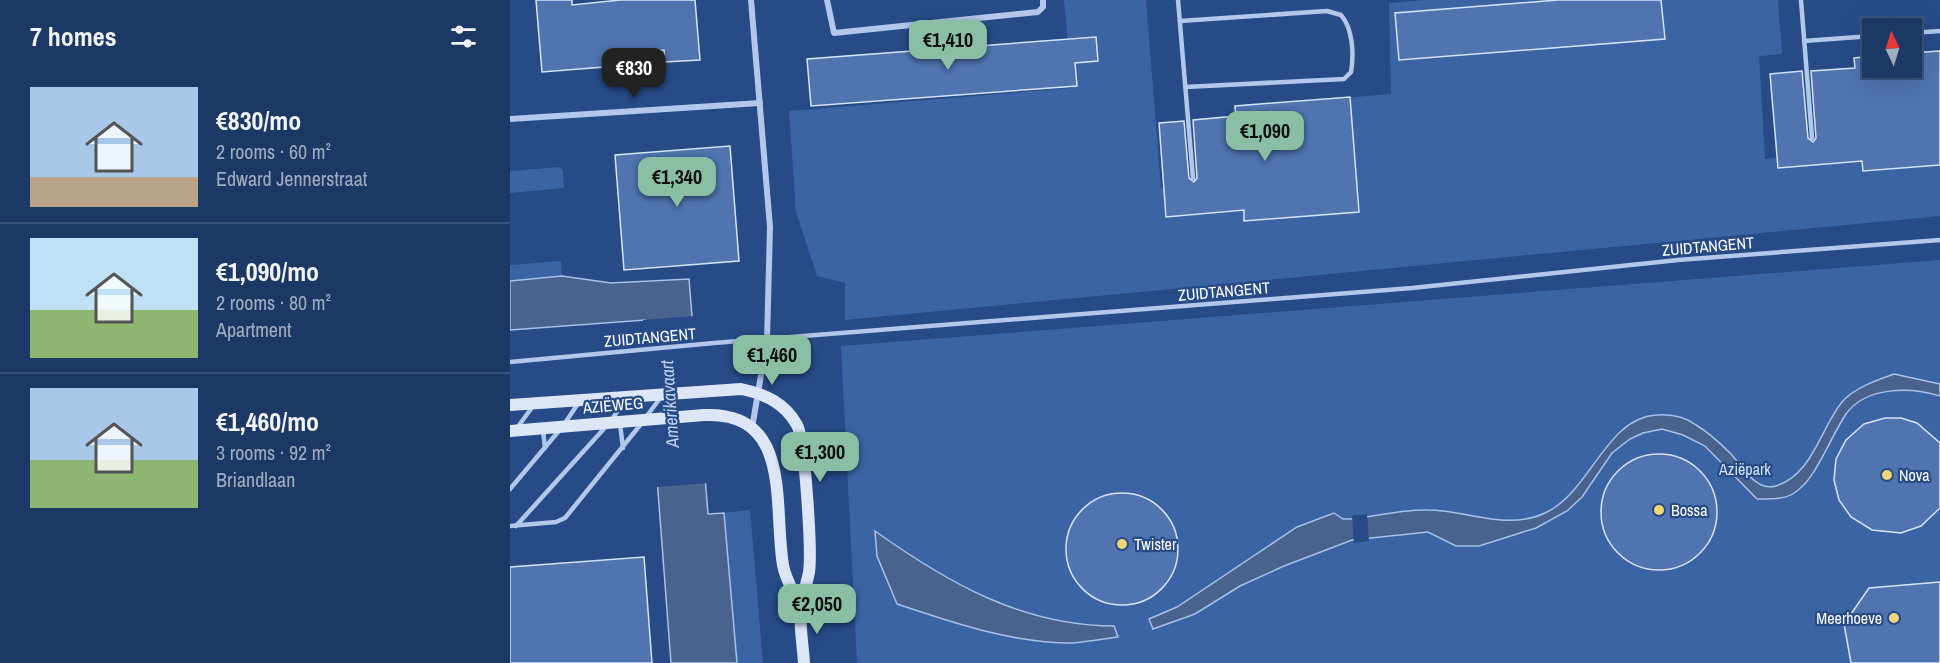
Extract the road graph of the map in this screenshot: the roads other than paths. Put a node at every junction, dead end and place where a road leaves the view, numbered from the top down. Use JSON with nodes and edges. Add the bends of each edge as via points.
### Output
{"nodes":[{"id":1,"x":751,"y":0,"type":"edge"},
{"id":2,"x":827,"y":0,"type":"edge"},
{"id":3,"x":1043,"y":0,"type":"edge"},
{"id":4,"x":1178,"y":0,"type":"edge"},
{"id":5,"x":1801,"y":0,"type":"edge"},
{"id":6,"x":1180,"y":21,"type":"junction"},
{"id":7,"x":1940,"y":31,"type":"edge"},
{"id":8,"x":1922,"y":32,"type":"edge"},
{"id":9,"x":1862,"y":37,"type":"edge"},
{"id":10,"x":1804,"y":41,"type":"junction"},
{"id":11,"x":1185,"y":87,"type":"junction"},
{"id":12,"x":760,"y":102,"type":"junction"},
{"id":13,"x":510,"y":119,"type":"edge"},
{"id":14,"x":1812,"y":138,"type":"dead end"},
{"id":15,"x":1193,"y":178,"type":"dead end"},
{"id":16,"x":1940,"y":240,"type":"edge"},
{"id":17,"x":767,"y":339,"type":"junction"},
{"id":18,"x":510,"y":362,"type":"edge"},
{"id":19,"x":758,"y":392,"type":"junction"},
{"id":20,"x":663,"y":394,"type":"junction"},
{"id":21,"x":627,"y":397,"type":"junction"},
{"id":22,"x":581,"y":400,"type":"junction"},
{"id":23,"x":534,"y":404,"type":"junction"},
{"id":24,"x":510,"y":405,"type":"edge"},
{"id":25,"x":646,"y":417,"type":"junction"},
{"id":26,"x":615,"y":422,"type":"junction"},
{"id":27,"x":590,"y":423,"type":"junction"},
{"id":28,"x":563,"y":426,"type":"junction"},
{"id":29,"x":543,"y":428,"type":"junction"},
{"id":30,"x":752,"y":428,"type":"junction"},
{"id":31,"x":512,"y":432,"type":"edge"},
{"id":32,"x":592,"y":442,"type":"junction"},
{"id":33,"x":545,"y":448,"type":"junction"},
{"id":34,"x":623,"y":448,"type":"junction"},
{"id":35,"x":510,"y":489,"type":"edge"},
{"id":36,"x":513,"y":526,"type":"edge"},
{"id":37,"x":801,"y":608,"type":"junction"},
{"id":38,"x":804,"y":663,"type":"edge"}],
"edges":[{"from":1,"to":12,"type":"street"},
{"from":2,"to":3,"type":"street","via":[[834,33],[1038,12]]},
{"from":4,"to":6,"type":"lane"},
{"from":5,"to":10,"type":"lane"},
{"from":6,"to":11,"type":"lane"},
{"from":6,"to":11,"type":"lane","via":[[1327,11],[1341,15],[1350,31],[1351,72],[1344,79]]},
{"from":7,"to":8,"type":"lane"},
{"from":9,"to":10,"type":"lane"},
{"from":10,"to":14,"type":"lane"},
{"from":11,"to":15,"type":"lane"},
{"from":12,"to":13,"type":"street"},
{"from":12,"to":17,"type":"street","via":[[770,227]]},
{"from":16,"to":17,"type":"lane","name":"ZUIDTANGENT","via":[[1678,260],[1400,289]]},
{"from":17,"to":18,"type":"lane","name":"ZUIDTANGENT"},
{"from":17,"to":19,"type":"street"},
{"from":19,"to":20,"type":"street","name":"AZIËWEG","via":[[703,390]]},
{"from":19,"to":30,"type":"street"},
{"from":19,"to":37,"type":"street","via":[[787,410],[798,427],[804,453],[810,569]]},
{"from":20,"to":21,"type":"street","name":"AZIËWEG"},
{"from":20,"to":25,"type":"lane"},
{"from":21,"to":22,"type":"street","name":"AZIËWEG"},
{"from":21,"to":26,"type":"lane"},
{"from":22,"to":23,"type":"street","name":"AZIËWEG"},
{"from":22,"to":28,"type":"lane"},
{"from":23,"to":24,"type":"street","name":"AZIËWEG"},
{"from":23,"to":31,"type":"lane"},
{"from":25,"to":26,"type":"street","name":"AZIËWEG"},
{"from":25,"to":30,"type":"street","name":"AZIËWEG","via":[[720,414]]},
{"from":25,"to":34,"type":"lane"},
{"from":26,"to":27,"type":"street","name":"AZIËWEG"},
{"from":26,"to":32,"type":"lane"},
{"from":26,"to":34,"type":"lane"},
{"from":27,"to":28,"type":"street","name":"AZIËWEG"},
{"from":27,"to":32,"type":"lane"},
{"from":28,"to":29,"type":"street","name":"AZIËWEG"},
{"from":28,"to":33,"type":"lane"},
{"from":29,"to":31,"type":"street","name":"AZIËWEG"},
{"from":29,"to":33,"type":"lane"},
{"from":30,"to":37,"type":"street","via":[[761,435],[773,457],[783,567]]},
{"from":32,"to":36,"type":"lane"},
{"from":33,"to":35,"type":"lane"},
{"from":34,"to":36,"type":"lane","via":[[565,518]]},
{"from":37,"to":38,"type":"street"}]}
